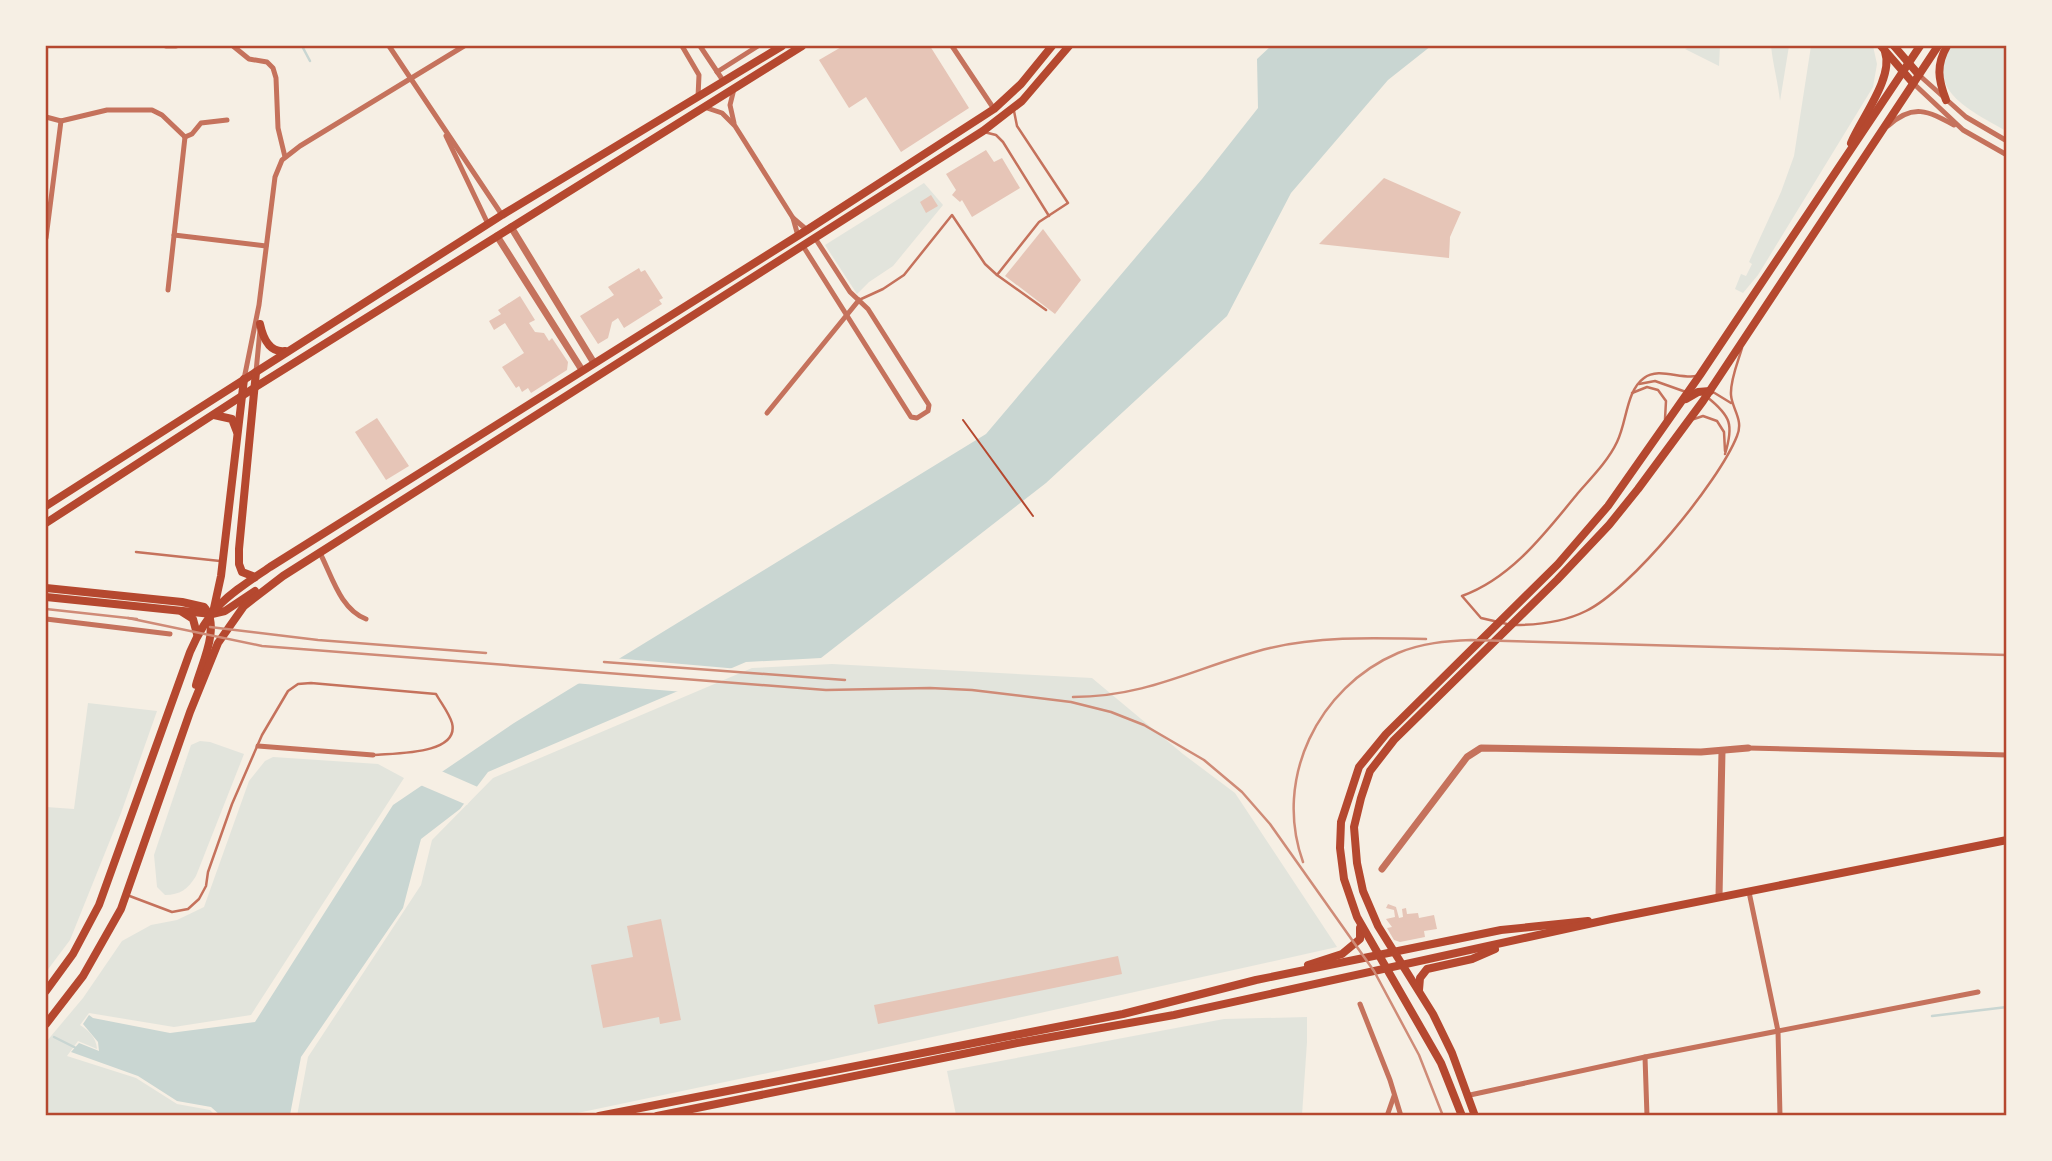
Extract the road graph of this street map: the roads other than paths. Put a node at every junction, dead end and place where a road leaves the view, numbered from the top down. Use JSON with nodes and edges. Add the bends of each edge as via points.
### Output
{"nodes":[{"id":1,"x":166,"y":46,"type":"edge"},
{"id":2,"x":176,"y":46,"type":"edge"},
{"id":3,"x":233,"y":46,"type":"edge"},
{"id":4,"x":389,"y":46,"type":"edge"},
{"id":5,"x":464,"y":46,"type":"edge"},
{"id":6,"x":682,"y":46,"type":"edge"},
{"id":7,"x":700,"y":46,"type":"edge"},
{"id":8,"x":758,"y":46,"type":"edge"},
{"id":9,"x":782,"y":46,"type":"edge"},
{"id":10,"x":802,"y":46,"type":"edge"},
{"id":11,"x":952,"y":46,"type":"edge"},
{"id":12,"x":1052,"y":46,"type":"edge"},
{"id":13,"x":1069,"y":46,"type":"edge"},
{"id":14,"x":1894,"y":46,"type":"edge"},
{"id":15,"x":1920,"y":46,"type":"edge"},
{"id":16,"x":1938,"y":46,"type":"edge"},
{"id":17,"x":1948,"y":46,"type":"edge"},
{"id":18,"x":1883,"y":49,"type":"edge"},
{"id":19,"x":713,"y":65,"type":"junction"},
{"id":20,"x":1905,"y":68,"type":"junction"},
{"id":21,"x":698,"y":71,"type":"junction"},
{"id":22,"x":717,"y":72,"type":"junction"},
{"id":23,"x":1919,"y":75,"type":"junction"},
{"id":24,"x":410,"y":78,"type":"junction"},
{"id":25,"x":1042,"y":78,"type":"junction"},
{"id":26,"x":724,"y":82,"type":"junction"},
{"id":27,"x":1913,"y":83,"type":"junction"},
{"id":28,"x":734,"y":89,"type":"junction"},
{"id":29,"x":698,"y":97,"type":"junction"},
{"id":30,"x":1945,"y":100,"type":"junction"},
{"id":31,"x":703,"y":107,"type":"junction"},
{"id":32,"x":1014,"y":108,"type":"junction"},
{"id":33,"x":994,"y":109,"type":"junction"},
{"id":34,"x":46,"y":117,"type":"edge"},
{"id":35,"x":227,"y":120,"type":"dead end"},
{"id":36,"x":61,"y":121,"type":"junction"},
{"id":37,"x":651,"y":124,"type":"junction"},
{"id":38,"x":735,"y":125,"type":"junction"},
{"id":39,"x":442,"y":127,"type":"junction"},
{"id":40,"x":1963,"y":130,"type":"junction"},
{"id":41,"x":983,"y":131,"type":"junction"},
{"id":42,"x":658,"y":135,"type":"junction"},
{"id":43,"x":186,"y":137,"type":"junction"},
{"id":44,"x":1878,"y":137,"type":"junction"},
{"id":45,"x":2007,"y":141,"type":"edge"},
{"id":46,"x":2007,"y":155,"type":"edge"},
{"id":47,"x":285,"y":156,"type":"junction"},
{"id":48,"x":1843,"y":162,"type":"junction"},
{"id":49,"x":485,"y":190,"type":"junction"},
{"id":50,"x":475,"y":197,"type":"junction"},
{"id":51,"x":502,"y":215,"type":"junction"},
{"id":52,"x":1049,"y":216,"type":"junction"},
{"id":53,"x":793,"y":218,"type":"junction"},
{"id":54,"x":488,"y":224,"type":"junction"},
{"id":55,"x":510,"y":227,"type":"junction"},
{"id":56,"x":807,"y":230,"type":"junction"},
{"id":57,"x":174,"y":235,"type":"junction"},
{"id":58,"x":497,"y":236,"type":"junction"},
{"id":59,"x":798,"y":236,"type":"junction"},
{"id":60,"x":46,"y":238,"type":"edge"},
{"id":61,"x":815,"y":238,"type":"junction"},
{"id":62,"x":266,"y":246,"type":"junction"},
{"id":63,"x":803,"y":246,"type":"junction"},
{"id":64,"x":526,"y":251,"type":"junction"},
{"id":65,"x":512,"y":260,"type":"junction"},
{"id":66,"x":996,"y":275,"type":"junction"},
{"id":67,"x":168,"y":290,"type":"dead end"},
{"id":68,"x":859,"y":300,"type":"junction"},
{"id":69,"x":259,"y":305,"type":"junction"},
{"id":70,"x":1046,"y":310,"type":"dead end"},
{"id":71,"x":846,"y":315,"type":"junction"},
{"id":72,"x":260,"y":324,"type":"junction"},
{"id":73,"x":1746,"y":335,"type":"junction"},
{"id":74,"x":288,"y":351,"type":"junction"},
{"id":75,"x":594,"y":363,"type":"junction"},
{"id":76,"x":582,"y":370,"type":"junction"},
{"id":77,"x":256,"y":372,"type":"junction"},
{"id":78,"x":1703,"y":372,"type":"junction"},
{"id":79,"x":602,"y":374,"type":"junction"},
{"id":80,"x":244,"y":379,"type":"junction"},
{"id":81,"x":589,"y":382,"type":"junction"},
{"id":82,"x":1636,"y":386,"type":"junction"},
{"id":83,"x":254,"y":388,"type":"junction"},
{"id":84,"x":1632,"y":393,"type":"junction"},
{"id":85,"x":1707,"y":393,"type":"junction"},
{"id":86,"x":1688,"y":395,"type":"junction"},
{"id":87,"x":242,"y":396,"type":"junction"},
{"id":88,"x":1734,"y":405,"type":"junction"},
{"id":89,"x":767,"y":413,"type":"dead end"},
{"id":90,"x":214,"y":415,"type":"junction"},
{"id":91,"x":1691,"y":419,"type":"junction"},
{"id":92,"x":1662,"y":429,"type":"junction"},
{"id":93,"x":237,"y":435,"type":"junction"},
{"id":94,"x":1723,"y":461,"type":"junction"},
{"id":95,"x":46,"y":506,"type":"edge"},
{"id":96,"x":46,"y":523,"type":"edge"},
{"id":97,"x":136,"y":552,"type":"dead end"},
{"id":98,"x":320,"y":553,"type":"junction"},
{"id":99,"x":223,"y":562,"type":"junction"},
{"id":100,"x":283,"y":576,"type":"junction"},
{"id":101,"x":255,"y":577,"type":"junction"},
{"id":102,"x":46,"y":588,"type":"edge"},
{"id":103,"x":46,"y":597,"type":"edge"},
{"id":104,"x":173,"y":609,"type":"junction"},
{"id":105,"x":212,"y":611,"type":"junction"},
{"id":106,"x":46,"y":619,"type":"edge"},
{"id":107,"x":366,"y":619,"type":"dead end"},
{"id":108,"x":170,"y":634,"type":"dead end"},
{"id":109,"x":197,"y":637,"type":"junction"},
{"id":110,"x":190,"y":712,"type":"junction"},
{"id":111,"x":258,"y":746,"type":"junction"},
{"id":112,"x":1748,"y":748,"type":"joint"},
{"id":113,"x":1722,"y":751,"type":"junction"},
{"id":114,"x":373,"y":755,"type":"joint"},
{"id":115,"x":2007,"y":755,"type":"edge"},
{"id":116,"x":2007,"y":840,"type":"edge"},
{"id":117,"x":1382,"y":869,"type":"dead end"},
{"id":118,"x":1748,"y":892,"type":"junction"},
{"id":119,"x":127,"y":895,"type":"junction"},
{"id":120,"x":1719,"y":897,"type":"junction"},
{"id":121,"x":1357,"y":917,"type":"junction"},
{"id":122,"x":1611,"y":919,"type":"junction"},
{"id":123,"x":1511,"y":942,"type":"junction"},
{"id":124,"x":1394,"y":951,"type":"junction"},
{"id":125,"x":1378,"y":956,"type":"junction"},
{"id":126,"x":1402,"y":964,"type":"junction"},
{"id":127,"x":1386,"y":968,"type":"junction"},
{"id":128,"x":1268,"y":977,"type":"junction"},
{"id":129,"x":46,"y":991,"type":"edge"},
{"id":130,"x":1419,"y":991,"type":"junction"},
{"id":131,"x":1978,"y":992,"type":"dead end"},
{"id":132,"x":1360,"y":1004,"type":"dead end"},
{"id":133,"x":46,"y":1024,"type":"edge"},
{"id":134,"x":1778,"y":1031,"type":"junction"},
{"id":135,"x":1645,"y":1057,"type":"junction"},
{"id":136,"x":1469,"y":1095,"type":"junction"},
{"id":137,"x":1394,"y":1096,"type":"junction"},
{"id":138,"x":599,"y":1115,"type":"edge"},
{"id":139,"x":657,"y":1115,"type":"edge"},
{"id":140,"x":1387,"y":1115,"type":"edge"},
{"id":141,"x":1401,"y":1115,"type":"edge"},
{"id":142,"x":1462,"y":1115,"type":"edge"},
{"id":143,"x":1475,"y":1115,"type":"edge"},
{"id":144,"x":1647,"y":1115,"type":"edge"},
{"id":145,"x":1780,"y":1115,"type":"edge"}],
"edges":[{"from":1,"to":2,"type":"street"},
{"from":3,"to":47,"type":"street","via":[[273,68]]},
{"from":4,"to":24,"type":"street"},
{"from":5,"to":24,"type":"street"},
{"from":6,"to":21,"type":"street"},
{"from":7,"to":19,"type":"street"},
{"from":8,"to":22,"type":"street"},
{"from":9,"to":26,"type":"main road"},
{"from":10,"to":28,"type":"main road"},
{"from":11,"to":33,"type":"street"},
{"from":12,"to":33,"type":"main road"},
{"from":13,"to":25,"type":"main road"},
{"from":14,"to":20,"type":"main road"},
{"from":15,"to":20,"type":"main road"},
{"from":16,"to":23,"type":"main road"},
{"from":17,"to":30,"type":"main road","via":[[1938,64]]},
{"from":18,"to":20,"type":"main road"},
{"from":18,"to":48,"type":"main road","via":[[1887,64],[1883,76]]},
{"from":19,"to":21,"type":"street"},
{"from":19,"to":22,"type":"street"},
{"from":20,"to":23,"type":"main road"},
{"from":20,"to":27,"type":"main road"},
{"from":20,"to":48,"type":"main road"},
{"from":21,"to":29,"type":"street"},
{"from":22,"to":26,"type":"street"},
{"from":23,"to":27,"type":"main road"},
{"from":23,"to":30,"type":"street"},
{"from":24,"to":39,"type":"street"},
{"from":24,"to":47,"type":"street"},
{"from":25,"to":32,"type":"main road"},
{"from":25,"to":33,"type":"main road","via":[[1006,109]]},
{"from":26,"to":29,"type":"main road"},
{"from":27,"to":40,"type":"street"},
{"from":27,"to":44,"type":"main road"},
{"from":28,"to":31,"type":"main road"},
{"from":28,"to":38,"type":"street","via":[[730,105]]},
{"from":29,"to":37,"type":"main road"},
{"from":30,"to":45,"type":"street"},
{"from":31,"to":38,"type":"street","via":[[722,113]]},
{"from":31,"to":42,"type":"main road"},
{"from":32,"to":41,"type":"main road"},
{"from":32,"to":52,"type":"lane","via":[[1017,126],[1068,204]]},
{"from":33,"to":56,"type":"main road"},
{"from":34,"to":36,"type":"street"},
{"from":35,"to":43,"type":"street","via":[[201,123]]},
{"from":36,"to":43,"type":"street","via":[[107,110],[150,110]]},
{"from":36,"to":60,"type":"street"},
{"from":37,"to":42,"type":"main road"},
{"from":37,"to":51,"type":"main road"},
{"from":38,"to":53,"type":"street"},
{"from":39,"to":49,"type":"street"},
{"from":39,"to":50,"type":"street"},
{"from":40,"to":44,"type":"street","via":[[1917,111],[1895,120]]},
{"from":40,"to":46,"type":"street"},
{"from":41,"to":52,"type":"lane","via":[[1003,142]]},
{"from":41,"to":61,"type":"main road"},
{"from":42,"to":55,"type":"main road"},
{"from":43,"to":57,"type":"street"},
{"from":44,"to":73,"type":"main road"},
{"from":47,"to":62,"type":"street","via":[[275,177]]},
{"from":48,"to":78,"type":"main road"},
{"from":49,"to":50,"type":"street"},
{"from":49,"to":51,"type":"street"},
{"from":50,"to":54,"type":"street"},
{"from":51,"to":54,"type":"main road"},
{"from":51,"to":55,"type":"main road"},
{"from":52,"to":66,"type":"lane"},
{"from":53,"to":56,"type":"street"},
{"from":53,"to":59,"type":"street"},
{"from":54,"to":58,"type":"main road"},
{"from":54,"to":74,"type":"main road"},
{"from":55,"to":58,"type":"main road"},
{"from":55,"to":64,"type":"street"},
{"from":56,"to":59,"type":"main road"},
{"from":56,"to":61,"type":"main road"},
{"from":57,"to":62,"type":"street"},
{"from":57,"to":67,"type":"street"},
{"from":58,"to":65,"type":"street"},
{"from":58,"to":83,"type":"main road"},
{"from":59,"to":63,"type":"main road"},
{"from":59,"to":75,"type":"main road"},
{"from":61,"to":63,"type":"main road"},
{"from":61,"to":68,"type":"street"},
{"from":62,"to":69,"type":"street"},
{"from":63,"to":71,"type":"street"},
{"from":63,"to":79,"type":"main road"},
{"from":64,"to":65,"type":"street"},
{"from":64,"to":75,"type":"street"},
{"from":65,"to":76,"type":"street"},
{"from":66,"to":68,"type":"lane","via":[[952,215],[904,275]]},
{"from":66,"to":70,"type":"lane"},
{"from":68,"to":71,"type":"street"},
{"from":68,"to":71,"type":"street","via":[[929,405],[928,411],[911,417]]},
{"from":69,"to":72,"type":"street"},
{"from":69,"to":80,"type":"street"},
{"from":71,"to":89,"type":"street"},
{"from":72,"to":74,"type":"main road","via":[[271,348]]},
{"from":72,"to":77,"type":"street"},
{"from":73,"to":85,"type":"main road"},
{"from":73,"to":88,"type":"lane","via":[[1732,388]]},
{"from":74,"to":77,"type":"main road"},
{"from":75,"to":76,"type":"main road"},
{"from":75,"to":79,"type":"main road"},
{"from":76,"to":81,"type":"main road"},
{"from":76,"to":101,"type":"main road"},
{"from":77,"to":80,"type":"main road"},
{"from":77,"to":83,"type":"main road"},
{"from":78,"to":82,"type":"lane","via":[[1687,377],[1653,374]]},
{"from":78,"to":85,"type":"main road"},
{"from":78,"to":86,"type":"main road"},
{"from":79,"to":81,"type":"main road"},
{"from":80,"to":87,"type":"main road"},
{"from":80,"to":95,"type":"main road"},
{"from":81,"to":98,"type":"main road"},
{"from":82,"to":84,"type":"lane"},
{"from":82,"to":86,"type":"lane","via":[[1655,381]]},
{"from":83,"to":87,"type":"main road"},
{"from":83,"to":101,"type":"main road","via":[[239,559],[242,572]]},
{"from":84,"to":92,"type":"lane","via":[[1650,387],[1664,395],[1667,411]]},
{"from":84,"to":94,"type":"lane","via":[[1610,454],[1540,539],[1485,585],[1462,596],[1481,618],[1505,624],[1541,624],[1587,611],[1616,592],[1693,506]]},
{"from":85,"to":86,"type":"main road"},
{"from":85,"to":88,"type":"lane"},
{"from":85,"to":91,"type":"main road"},
{"from":85,"to":94,"type":"lane","via":[[1730,425]]},
{"from":86,"to":91,"type":"main road","via":[[1695,406]]},
{"from":86,"to":92,"type":"main road"},
{"from":87,"to":90,"type":"main road"},
{"from":87,"to":93,"type":"main road"},
{"from":88,"to":94,"type":"lane","via":[[1739,430]]},
{"from":90,"to":93,"type":"main road","via":[[232,419]]},
{"from":90,"to":96,"type":"main road"},
{"from":91,"to":94,"type":"lane","via":[[1703,416],[1717,421],[1725,438]]},
{"from":91,"to":124,"type":"main road","via":[[1609,525],[1394,740],[1370,771],[1354,827],[1359,877]]},
{"from":92,"to":121,"type":"main road","via":[[1625,485],[1558,564],[1359,767],[1339,835],[1344,879]]},
{"from":93,"to":99,"type":"main road"},
{"from":97,"to":99,"type":"lane"},
{"from":98,"to":100,"type":"main road"},
{"from":98,"to":107,"type":"street","via":[[348,606]]},
{"from":99,"to":105,"type":"main road"},
{"from":100,"to":105,"type":"main road","via":[[225,611]]},
{"from":100,"to":110,"type":"main road","via":[[251,600],[218,642]]},
{"from":101,"to":105,"type":"main road"},
{"from":102,"to":105,"type":"main road","via":[[198,604]]},
{"from":103,"to":104,"type":"main road"},
{"from":104,"to":105,"type":"main road"},
{"from":104,"to":109,"type":"main road","via":[[192,617]]},
{"from":105,"to":109,"type":"main road"},
{"from":105,"to":110,"type":"main road"},
{"from":106,"to":108,"type":"street"},
{"from":109,"to":129,"type":"main road","via":[[104,894],[73,954]]},
{"from":110,"to":119,"type":"main road"},
{"from":111,"to":114,"type":"street"},
{"from":111,"to":114,"type":"lane","via":[[284,695],[302,683],[436,694],[452,722],[448,741],[425,750]]},
{"from":111,"to":119,"type":"lane","via":[[232,804],[200,899],[180,912],[167,912]]},
{"from":112,"to":113,"type":"street"},
{"from":112,"to":115,"type":"street"},
{"from":113,"to":117,"type":"street","via":[[1481,748],[1467,757]]},
{"from":113,"to":120,"type":"street"},
{"from":116,"to":118,"type":"main road"},
{"from":118,"to":120,"type":"main road"},
{"from":118,"to":134,"type":"street"},
{"from":119,"to":133,"type":"main road","via":[[83,976]]},
{"from":120,"to":122,"type":"main road"},
{"from":121,"to":125,"type":"main road"},
{"from":121,"to":128,"type":"main road","via":[[1362,936],[1350,950]]},
{"from":122,"to":123,"type":"main road"},
{"from":122,"to":124,"type":"main road","via":[[1501,930]]},
{"from":123,"to":126,"type":"main road"},
{"from":123,"to":130,"type":"main road","via":[[1472,959],[1427,969],[1420,978]]},
{"from":124,"to":125,"type":"main road"},
{"from":124,"to":126,"type":"main road"},
{"from":125,"to":127,"type":"main road"},
{"from":125,"to":128,"type":"main road"},
{"from":126,"to":127,"type":"main road"},
{"from":126,"to":130,"type":"main road"},
{"from":127,"to":139,"type":"main road","via":[[1174,1015]]},
{"from":127,"to":142,"type":"main road","via":[[1441,1063]]},
{"from":128,"to":138,"type":"main road","via":[[1142,1010]]},
{"from":130,"to":136,"type":"main road"},
{"from":131,"to":134,"type":"street"},
{"from":132,"to":137,"type":"street"},
{"from":134,"to":135,"type":"street"},
{"from":134,"to":145,"type":"street"},
{"from":135,"to":136,"type":"street"},
{"from":135,"to":144,"type":"street"},
{"from":136,"to":143,"type":"main road"},
{"from":137,"to":140,"type":"street"},
{"from":137,"to":141,"type":"street"}]}
